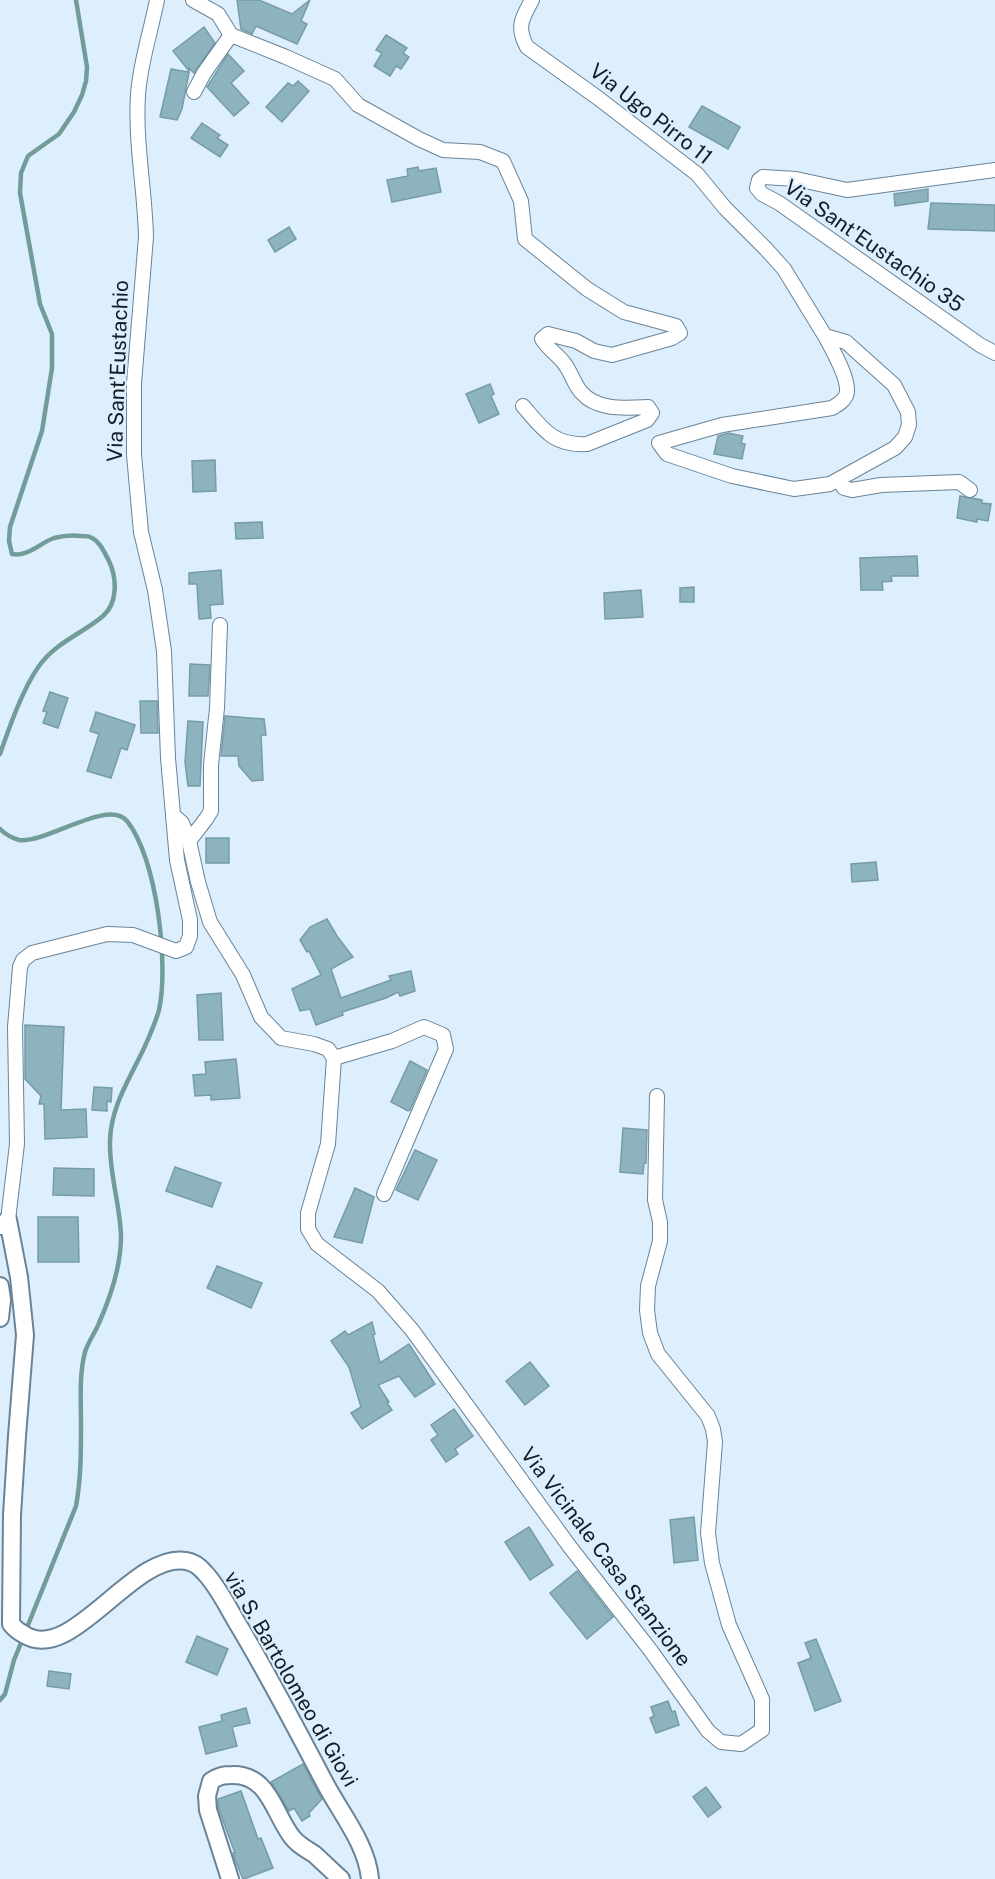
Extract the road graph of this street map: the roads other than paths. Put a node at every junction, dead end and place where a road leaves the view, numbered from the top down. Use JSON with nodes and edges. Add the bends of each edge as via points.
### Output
{"nodes":[{"id":1,"x":157,"y":0,"type":"edge"},
{"id":2,"x":193,"y":0,"type":"edge"},
{"id":3,"x":532,"y":0,"type":"edge"},
{"id":4,"x":231,"y":36,"type":"junction"},
{"id":5,"x":194,"y":92,"type":"dead end"},
{"id":6,"x":995,"y":170,"type":"edge"},
{"id":7,"x":825,"y":336,"type":"junction"},
{"id":8,"x":995,"y":353,"type":"edge"},
{"id":9,"x":523,"y":406,"type":"dead end"},
{"id":10,"x":839,"y":480,"type":"junction"},
{"id":11,"x":970,"y":489,"type":"dead end"},
{"id":12,"x":220,"y":625,"type":"dead end"},
{"id":13,"x":173,"y":815,"type":"junction"},
{"id":14,"x":189,"y":841,"type":"junction"},
{"id":15,"x":334,"y":1058,"type":"junction"},
{"id":16,"x":657,"y":1096,"type":"dead end"},
{"id":17,"x":384,"y":1194,"type":"dead end"},
{"id":18,"x":4,"y":1223,"type":"edge"},
{"id":19,"x":0,"y":1286,"type":"edge"},
{"id":20,"x":0,"y":1318,"type":"edge"},
{"id":21,"x":230,"y":1879,"type":"edge"},
{"id":22,"x":341,"y":1879,"type":"edge"},
{"id":23,"x":370,"y":1879,"type":"edge"}],
"edges":[{"from":1,"to":13,"type":"street","name":"Via Sant'Eustachio","via":[[138,94],[138,152],[146,237],[134,383],[134,455],[141,531],[164,651]]},
{"from":2,"to":4,"type":"street","via":[[218,14]]},
{"from":3,"to":7,"type":"street","name":"Via Ugo Pirro 11","via":[[520,26],[527,47],[697,174],[784,269]]},
{"from":4,"to":5,"type":"street"},
{"from":4,"to":9,"type":"street","via":[[335,79],[358,105],[443,150],[480,152],[503,161],[521,201],[525,238],[587,289],[624,312],[676,326],[680,333],[612,355],[548,334],[542,339],[590,400],[605,406],[648,407],[652,413],[647,420],[580,444],[559,441],[547,434]]},
{"from":6,"to":8,"type":"street","name":"Via Sant'Eustachio 35","via":[[847,190],[796,179],[763,177],[757,188]]},
{"from":7,"to":10,"type":"street","via":[[846,342],[894,385],[908,412],[909,425],[895,448]]},
{"from":7,"to":10,"type":"street","name":"Via Ugo Pirro 11","via":[[846,380],[848,392],[842,402],[832,408],[722,425],[659,443],[667,454],[732,476],[774,485],[794,489]]},
{"from":10,"to":11,"type":"street","via":[[844,488],[852,490],[959,482]]},
{"from":12,"to":14,"type":"street","via":[[211,811]]},
{"from":13,"to":14,"type":"street","via":[[182,823]]},
{"from":13,"to":18,"type":"street","name":"Via Sant'Eustachio","via":[[177,860],[190,920],[186,946],[176,951],[133,935],[107,934],[32,953],[20,967],[15,1027],[17,1144]]},
{"from":14,"to":15,"type":"street","via":[[210,922],[243,975],[261,1017],[281,1038],[328,1048]]},
{"from":15,"to":16,"type":"street","name":"Via Vicinale Casa Stanzione","via":[[328,1144],[308,1213],[308,1229],[317,1244],[378,1291],[405,1322],[708,1731],[721,1742],[741,1744],[762,1730],[762,1699],[729,1625],[712,1563],[708,1533],[713,1429],[708,1416],[658,1354],[647,1310],[648,1286],[660,1240],[655,1200]]},
{"from":15,"to":17,"type":"street","via":[[424,1027],[443,1035],[446,1049]]},
{"from":18,"to":23,"type":"street","name":"via S. Bartolomeo di Giovi","via":[[19,1277],[26,1335],[16,1436],[11,1624],[29,1638],[45,1640],[80,1625],[156,1566],[179,1560],[196,1565],[214,1585],[263,1665],[358,1841]]},
{"from":19,"to":20,"type":"street"},
{"from":21,"to":22,"type":"street","via":[[207,1796],[211,1781],[220,1775],[238,1774],[250,1777],[266,1791],[291,1836]]}]}
